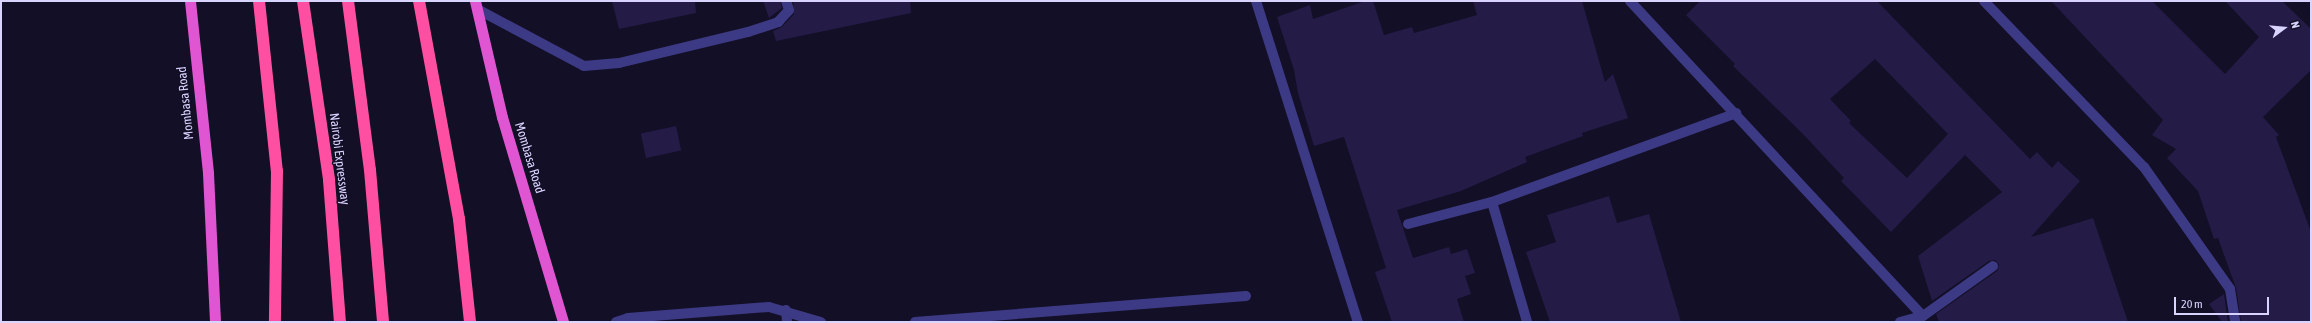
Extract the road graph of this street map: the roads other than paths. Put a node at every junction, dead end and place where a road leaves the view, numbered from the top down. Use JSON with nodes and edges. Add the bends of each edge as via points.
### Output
{"nodes":[{"id":1,"x":190,"y":1,"type":"edge"},
{"id":2,"x":259,"y":1,"type":"edge"},
{"id":3,"x":303,"y":1,"type":"edge"},
{"id":4,"x":348,"y":1,"type":"edge"},
{"id":5,"x":419,"y":1,"type":"edge"},
{"id":6,"x":786,"y":1,"type":"edge"},
{"id":7,"x":1256,"y":1,"type":"edge"},
{"id":8,"x":1984,"y":1,"type":"edge"},
{"id":9,"x":1635,"y":3,"type":"edge"},
{"id":10,"x":476,"y":5,"type":"edge"},
{"id":11,"x":1736,"y":113,"type":"junction"},
{"id":12,"x":1492,"y":202,"type":"junction"},
{"id":13,"x":1408,"y":224,"type":"dead end"},
{"id":14,"x":1993,"y":266,"type":"dead end"},
{"id":15,"x":1246,"y":296,"type":"dead end"},
{"id":16,"x":786,"y":310,"type":"junction"},
{"id":17,"x":1923,"y":316,"type":"junction"},
{"id":18,"x":628,"y":320,"type":"edge"},
{"id":19,"x":215,"y":322,"type":"edge"},
{"id":20,"x":275,"y":322,"type":"edge"},
{"id":21,"x":340,"y":322,"type":"edge"},
{"id":22,"x":383,"y":322,"type":"edge"},
{"id":23,"x":470,"y":322,"type":"edge"},
{"id":24,"x":563,"y":322,"type":"edge"},
{"id":25,"x":616,"y":322,"type":"edge"},
{"id":26,"x":787,"y":322,"type":"edge"},
{"id":27,"x":821,"y":322,"type":"edge"},
{"id":28,"x":915,"y":322,"type":"edge"},
{"id":29,"x":1358,"y":322,"type":"edge"},
{"id":30,"x":1527,"y":322,"type":"edge"},
{"id":31,"x":1900,"y":322,"type":"edge"},
{"id":32,"x":2235,"y":322,"type":"edge"}],
"edges":[{"from":1,"to":19,"type":"highway","name":"Mombasa Road","via":[[208,174]]},
{"from":2,"to":20,"type":"highway","via":[[277,171]]},
{"from":3,"to":21,"type":"highway","name":"Nairobi Expressway","via":[[329,180]]},
{"from":4,"to":22,"type":"highway","via":[[370,170]]},
{"from":5,"to":23,"type":"highway","via":[[459,218]]},
{"from":6,"to":10,"type":"street","via":[[789,10],[778,22],[748,32],[619,63],[584,66]]},
{"from":7,"to":29,"type":"street"},
{"from":8,"to":32,"type":"street","via":[[2144,167],[2230,289]]},
{"from":9,"to":11,"type":"street"},
{"from":10,"to":24,"type":"highway","name":"Mombasa Road","via":[[502,117]]},
{"from":11,"to":12,"type":"street"},
{"from":11,"to":17,"type":"street"},
{"from":12,"to":13,"type":"street"},
{"from":12,"to":30,"type":"street"},
{"from":14,"to":17,"type":"street"},
{"from":15,"to":28,"type":"street"},
{"from":16,"to":18,"type":"street","via":[[769,307]]},
{"from":16,"to":26,"type":"street"},
{"from":16,"to":27,"type":"street"},
{"from":17,"to":31,"type":"street"},
{"from":18,"to":25,"type":"street"}]}
